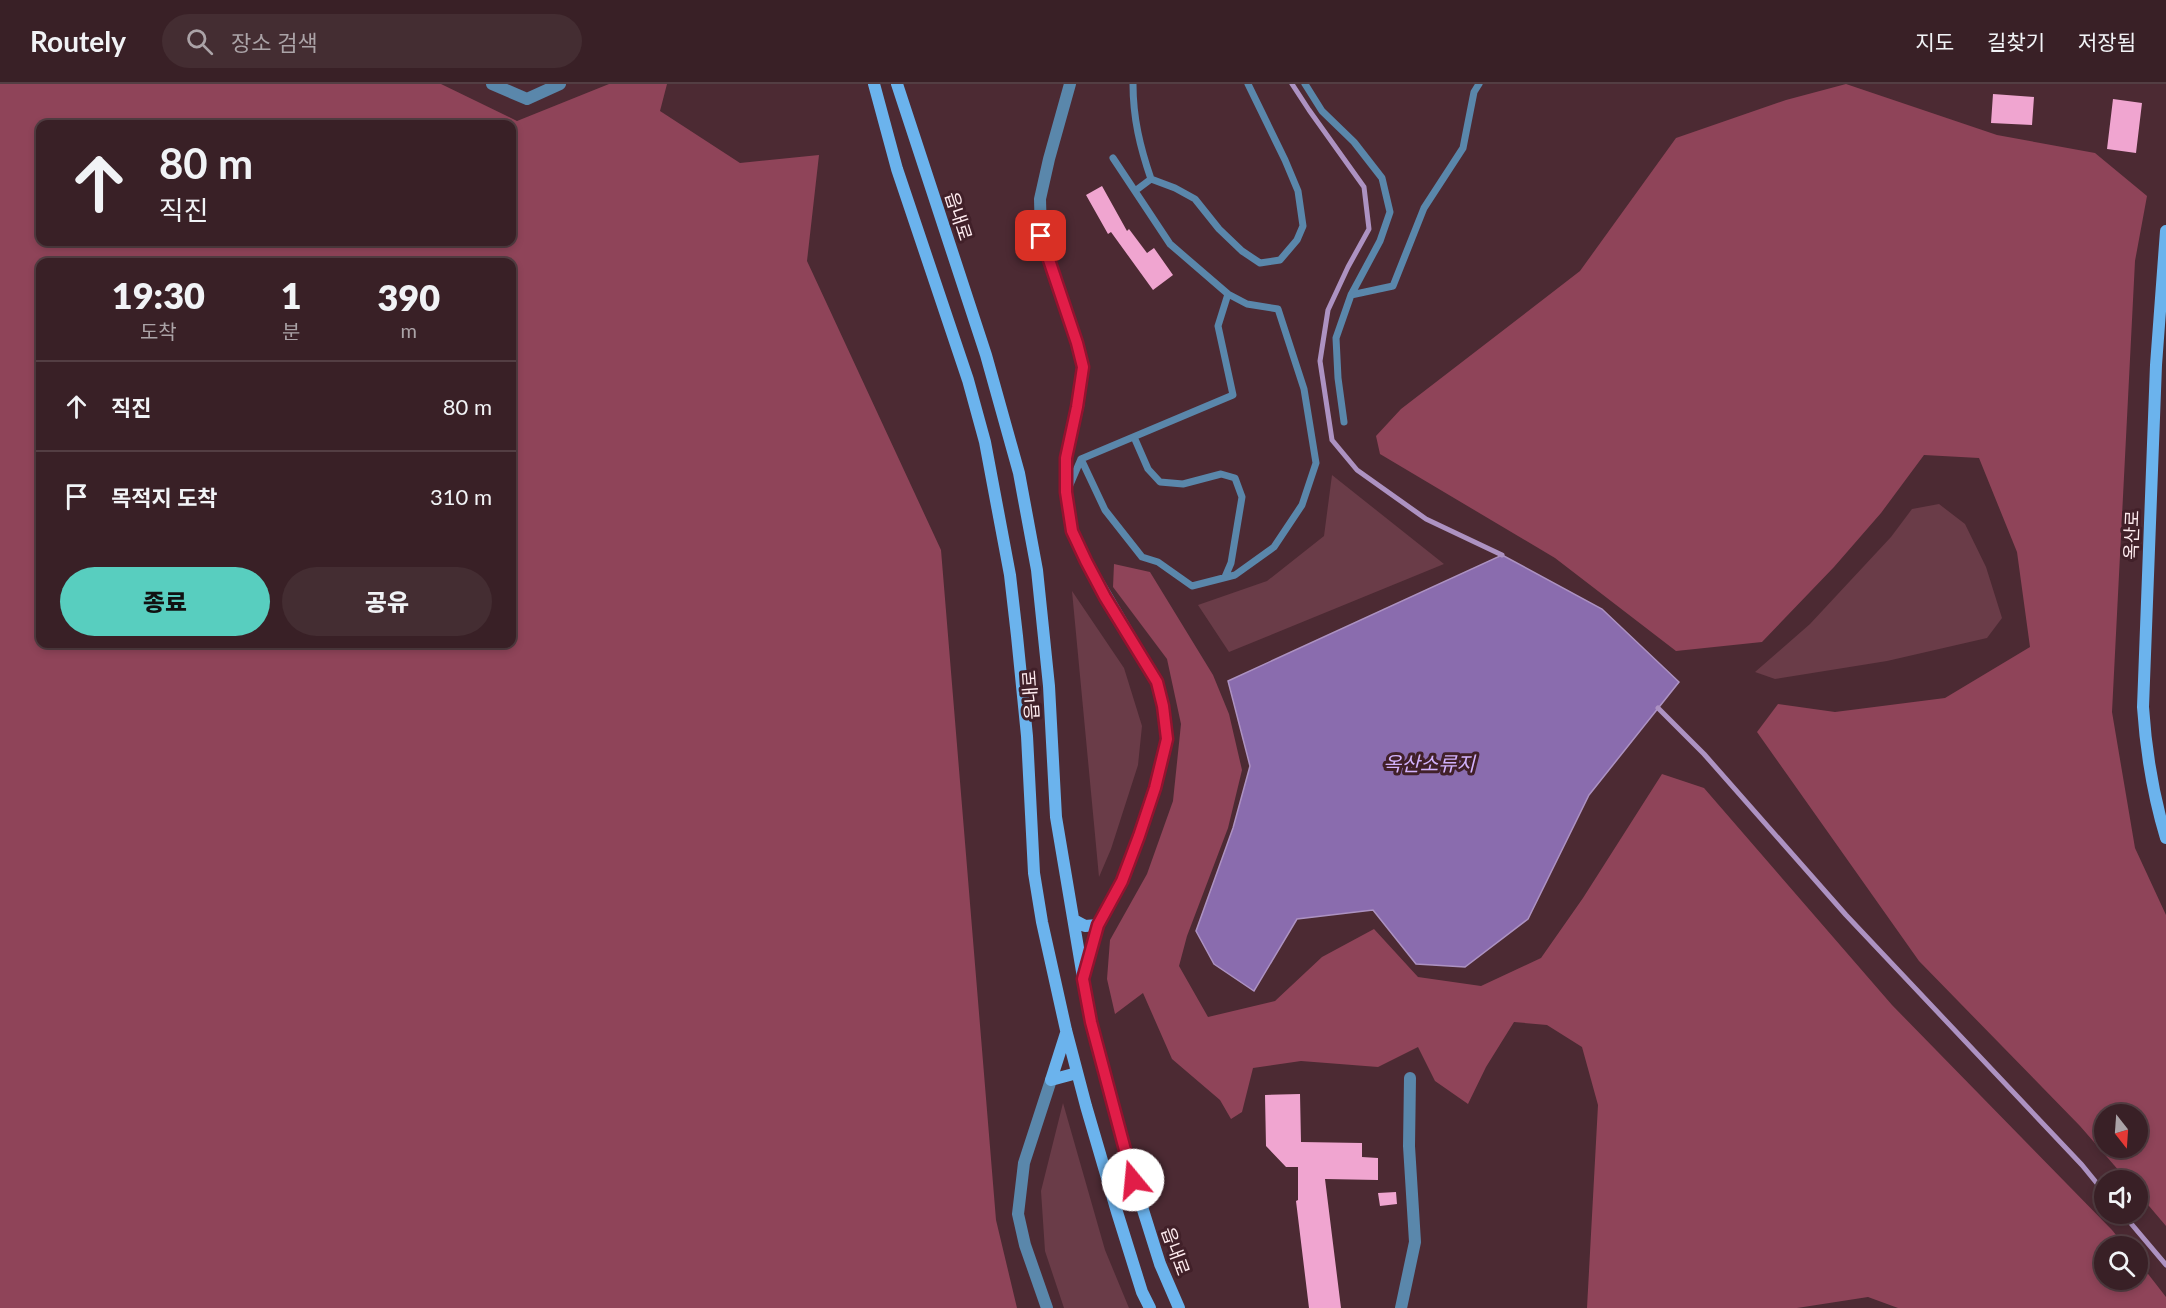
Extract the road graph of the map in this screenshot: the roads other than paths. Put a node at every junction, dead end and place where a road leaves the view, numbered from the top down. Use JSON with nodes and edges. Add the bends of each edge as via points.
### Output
{"nodes":[{"id":1,"x":492,"y":84,"type":"edge"},
{"id":2,"x":560,"y":84,"type":"edge"},
{"id":3,"x":874,"y":84,"type":"edge"},
{"id":4,"x":1070,"y":84,"type":"edge"},
{"id":5,"x":1133,"y":84,"type":"edge"},
{"id":6,"x":1248,"y":84,"type":"edge"},
{"id":7,"x":1305,"y":84,"type":"edge"},
{"id":8,"x":1479,"y":84,"type":"edge"},
{"id":9,"x":898,"y":85,"type":"edge"},
{"id":10,"x":1113,"y":158,"type":"dead end"},
{"id":11,"x":1151,"y":179,"type":"junction"},
{"id":12,"x":1135,"y":191,"type":"junction"},
{"id":13,"x":2166,"y":231,"type":"edge"},
{"id":14,"x":1228,"y":294,"type":"junction"},
{"id":15,"x":1351,"y":295,"type":"junction"},
{"id":16,"x":1344,"y":422,"type":"dead end"},
{"id":17,"x":1134,"y":436,"type":"junction"},
{"id":18,"x":1081,"y":459,"type":"junction"},
{"id":19,"x":1066,"y":492,"type":"junction"},
{"id":20,"x":1225,"y":577,"type":"junction"},
{"id":21,"x":2166,"y":838,"type":"edge"},
{"id":22,"x":1074,"y":920,"type":"junction"},
{"id":23,"x":1098,"y":925,"type":"junction"},
{"id":24,"x":1083,"y":979,"type":"junction"},
{"id":25,"x":1066,"y":1030,"type":"junction"},
{"id":26,"x":1077,"y":1072,"type":"junction"},
{"id":27,"x":1410,"y":1078,"type":"dead end"},
{"id":28,"x":1051,"y":1080,"type":"junction"},
{"id":29,"x":1047,"y":1308,"type":"edge"},
{"id":30,"x":1150,"y":1308,"type":"edge"},
{"id":31,"x":1179,"y":1308,"type":"edge"},
{"id":32,"x":1401,"y":1308,"type":"edge"}],
"edges":[{"from":1,"to":2,"type":"street","via":[[527,99]]},
{"from":3,"to":25,"type":"street","name":"읍내로","via":[[897,169],[985,442],[1010,575],[1017,636],[1034,873]]},
{"from":4,"to":19,"type":"street","via":[[1040,199],[1041,236],[1083,367],[1066,458]]},
{"from":5,"to":11,"type":"lane","via":[[1138,140]]},
{"from":6,"to":11,"type":"lane","via":[[1298,191],[1304,226],[1280,260],[1260,263],[1234,244],[1195,199]]},
{"from":7,"to":15,"type":"lane","via":[[1322,111],[1354,142],[1382,178],[1389,212],[1380,241]]},
{"from":8,"to":15,"type":"lane","via":[[1463,148],[1424,208],[1394,286]]},
{"from":9,"to":22,"type":"street","name":"읍내로","via":[[986,355],[1019,473],[1037,570],[1056,817]]},
{"from":10,"to":12,"type":"lane"},
{"from":11,"to":12,"type":"lane"},
{"from":12,"to":14,"type":"lane","via":[[1170,244]]},
{"from":13,"to":21,"type":"street","name":"옥산로","via":[[2156,365],[2143,707],[2155,801]]},
{"from":14,"to":17,"type":"lane","via":[[1218,326],[1233,395]]},
{"from":14,"to":20,"type":"lane","via":[[1247,304],[1278,309],[1304,389],[1316,463],[1302,505],[1274,547]]},
{"from":15,"to":16,"type":"lane","via":[[1336,338]]},
{"from":17,"to":18,"type":"lane"},
{"from":17,"to":20,"type":"lane","via":[[1148,469],[1160,482],[1183,484],[1221,474],[1235,478],[1242,497]]},
{"from":18,"to":19,"type":"lane"},
{"from":18,"to":20,"type":"lane","via":[[1105,510],[1142,557],[1158,562],[1192,586]]},
{"from":19,"to":23,"type":"street","via":[[1072,531],[1086,561],[1157,682],[1167,739],[1139,836],[1122,881]]},
{"from":22,"to":23,"type":"street","via":[[1085,926]]},
{"from":22,"to":24,"type":"street","name":"읍내로"},
{"from":23,"to":24,"type":"street"},
{"from":24,"to":31,"type":"street","name":"읍내로","via":[[1127,1159],[1160,1264]]},
{"from":25,"to":26,"type":"street","name":"읍내로"},
{"from":25,"to":28,"type":"street"},
{"from":26,"to":28,"type":"street"},
{"from":26,"to":30,"type":"street","name":"읍내로","via":[[1117,1212]]},
{"from":27,"to":32,"type":"street","via":[[1409,1146],[1415,1242]]},
{"from":28,"to":29,"type":"street","via":[[1024,1162],[1018,1214]]}]}
